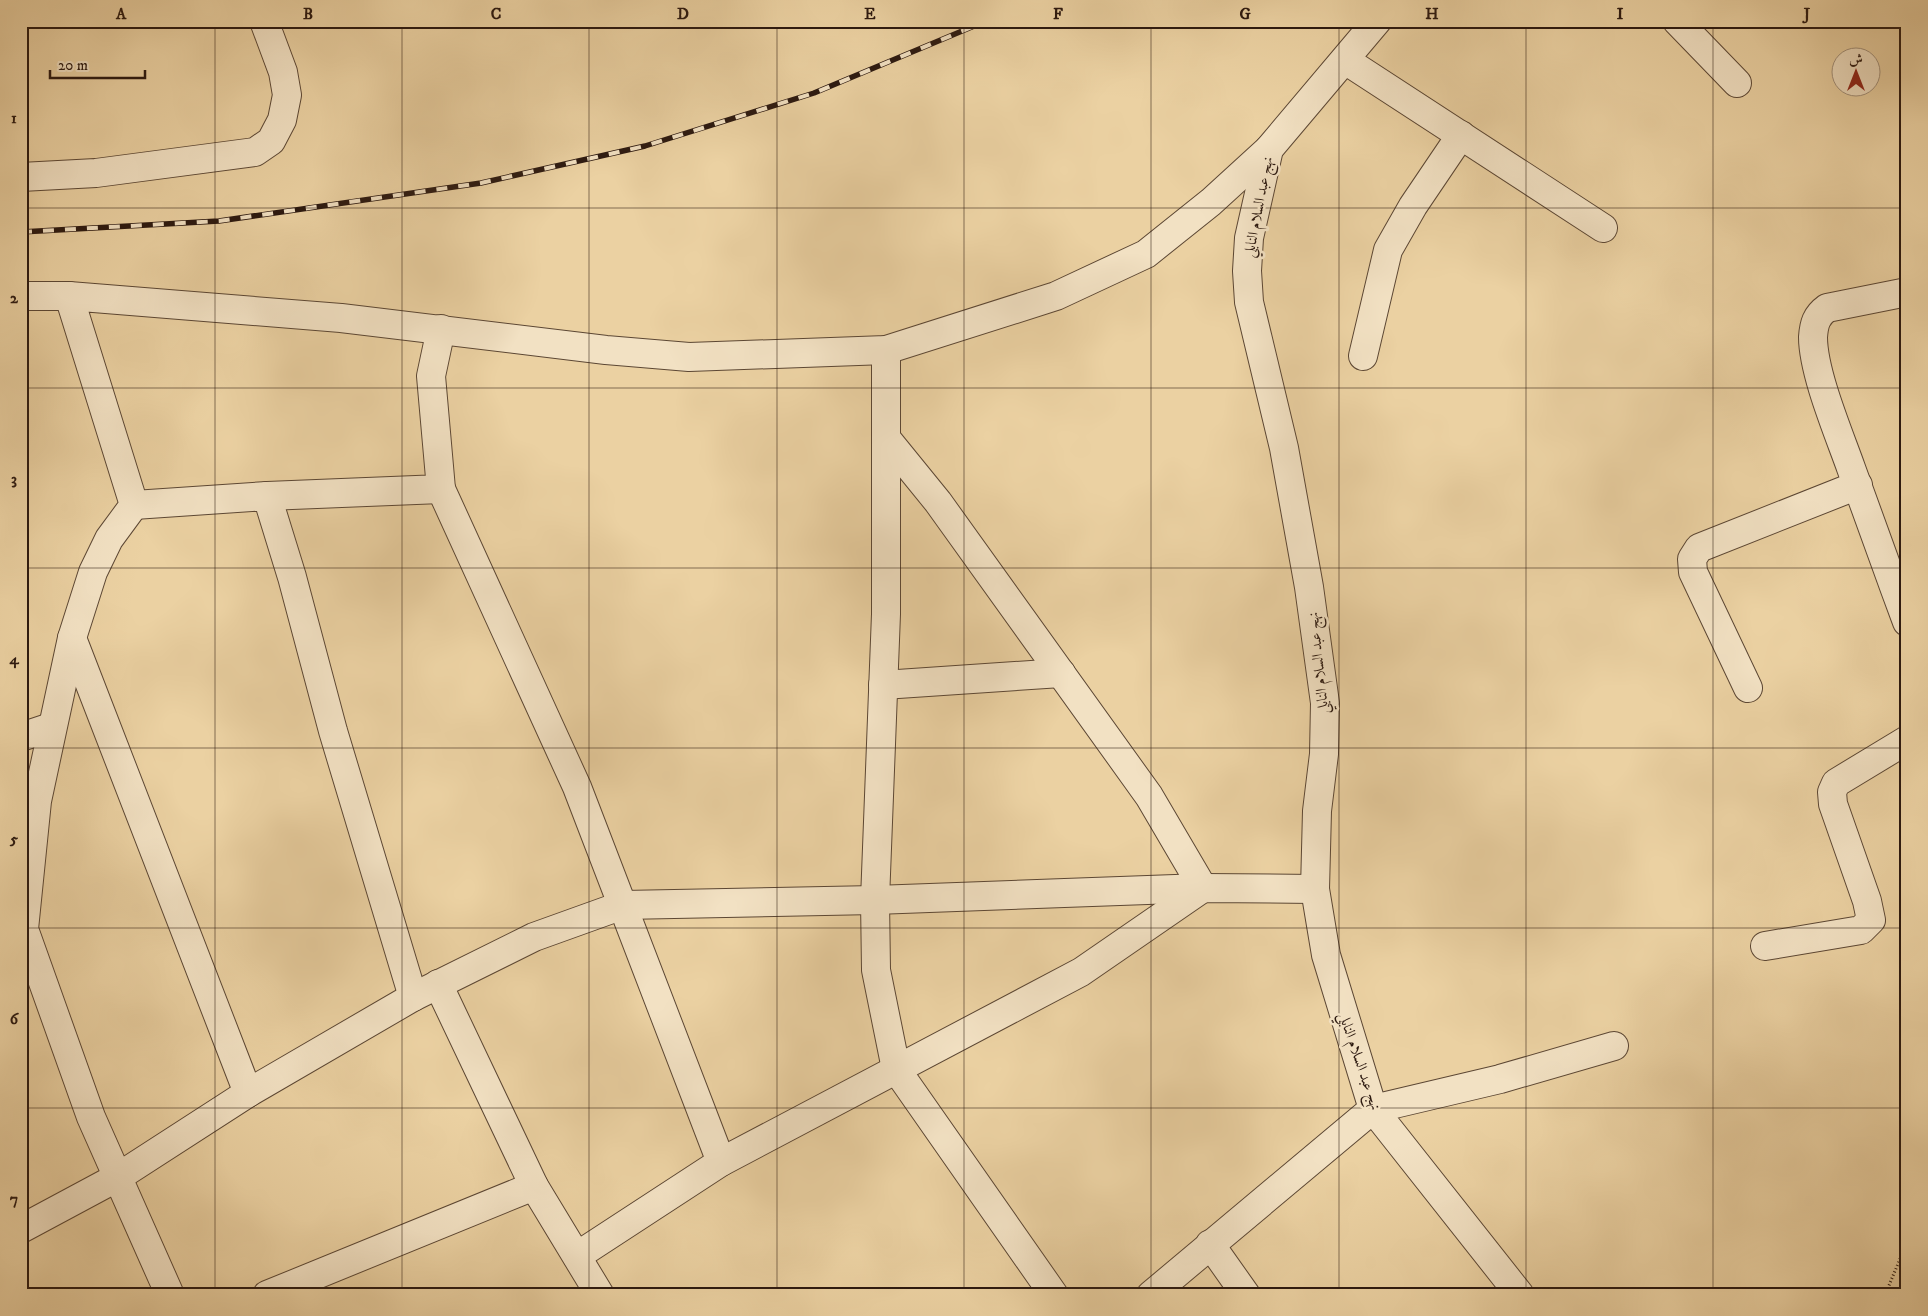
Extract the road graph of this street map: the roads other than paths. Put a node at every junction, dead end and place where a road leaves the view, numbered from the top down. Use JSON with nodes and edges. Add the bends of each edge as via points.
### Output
{"nodes":[{"id":1,"x":264,"y":21,"type":"edge"},
{"id":2,"x":1377,"y":21,"type":"edge"},
{"id":3,"x":1677,"y":21,"type":"edge"},
{"id":4,"x":1345,"y":60,"type":"junction"},
{"id":5,"x":1738,"y":83,"type":"dead end"},
{"id":6,"x":1461,"y":135,"type":"junction"},
{"id":7,"x":1269,"y":149,"type":"junction"},
{"id":8,"x":21,"y":177,"type":"edge"},
{"id":9,"x":1603,"y":228,"type":"dead end"},
{"id":10,"x":1907,"y":292,"type":"edge"},
{"id":11,"x":21,"y":296,"type":"edge"},
{"id":12,"x":69,"y":296,"type":"junction"},
{"id":13,"x":441,"y":329,"type":"junction"},
{"id":14,"x":886,"y":350,"type":"junction"},
{"id":15,"x":1363,"y":356,"type":"dead end"},
{"id":16,"x":886,"y":438,"type":"junction"},
{"id":17,"x":1858,"y":485,"type":"junction"},
{"id":18,"x":441,"y":489,"type":"junction"},
{"id":19,"x":267,"y":496,"type":"junction"},
{"id":20,"x":134,"y":505,"type":"junction"},
{"id":21,"x":1907,"y":622,"type":"edge"},
{"id":22,"x":72,"y":638,"type":"junction"},
{"id":23,"x":1061,"y":673,"type":"junction"},
{"id":24,"x":883,"y":685,"type":"junction"},
{"id":25,"x":1748,"y":688,"type":"dead end"},
{"id":26,"x":51,"y":727,"type":"junction"},
{"id":27,"x":21,"y":736,"type":"edge"},
{"id":28,"x":1907,"y":740,"type":"edge"},
{"id":29,"x":25,"y":865,"type":"edge"},
{"id":30,"x":1203,"y":888,"type":"junction"},
{"id":31,"x":1315,"y":889,"type":"junction"},
{"id":32,"x":875,"y":900,"type":"junction"},
{"id":33,"x":623,"y":905,"type":"junction"},
{"id":34,"x":23,"y":931,"type":"edge"},
{"id":35,"x":1765,"y":946,"type":"dead end"},
{"id":36,"x":438,"y":984,"type":"junction"},
{"id":37,"x":413,"y":997,"type":"junction"},
{"id":38,"x":1614,"y":1046,"type":"dead end"},
{"id":39,"x":896,"y":1069,"type":"junction"},
{"id":40,"x":248,"y":1093,"type":"junction"},
{"id":41,"x":1373,"y":1109,"type":"junction"},
{"id":42,"x":721,"y":1162,"type":"junction"},
{"id":43,"x":118,"y":1176,"type":"junction"},
{"id":44,"x":534,"y":1186,"type":"junction"},
{"id":45,"x":21,"y":1229,"type":"edge"},
{"id":46,"x":1210,"y":1244,"type":"junction"},
{"id":47,"x":577,"y":1256,"type":"junction"},
{"id":48,"x":170,"y":1295,"type":"edge"},
{"id":49,"x":267,"y":1295,"type":"edge"},
{"id":50,"x":600,"y":1295,"type":"edge"},
{"id":51,"x":1054,"y":1295,"type":"edge"},
{"id":52,"x":1152,"y":1295,"type":"edge"},
{"id":53,"x":1246,"y":1295,"type":"edge"},
{"id":54,"x":1520,"y":1295,"type":"edge"}],
"edges":[{"from":1,"to":8,"type":"street","via":[[283,72],[287,95],[282,120],[271,140],[255,152],[96,173]]},
{"from":2,"to":4,"type":"street","name":"نهج عبد السلام النابلي"},
{"from":3,"to":5,"type":"street"},
{"from":4,"to":6,"type":"street"},
{"from":4,"to":7,"type":"street","name":"نهج عبد السلام النابلي"},
{"from":6,"to":9,"type":"street"},
{"from":6,"to":15,"type":"street","via":[[1388,250]]},
{"from":7,"to":14,"type":"street","via":[[1211,202],[1146,254],[1056,296]]},
{"from":7,"to":31,"type":"street","name":"نهج عبد السلام النابلي","via":[[1249,238],[1247,270],[1249,302],[1289,475],[1325,704]]},
{"from":10,"to":17,"type":"street","via":[[1827,308],[1818,314],[1814,322],[1815,357]]},
{"from":11,"to":12,"type":"street"},
{"from":12,"to":13,"type":"street"},
{"from":12,"to":20,"type":"street"},
{"from":13,"to":14,"type":"street","via":[[689,357]]},
{"from":13,"to":18,"type":"street","via":[[431,376]]},
{"from":14,"to":16,"type":"street"},
{"from":16,"to":23,"type":"street","via":[[938,502]]},
{"from":16,"to":24,"type":"street"},
{"from":17,"to":21,"type":"street"},
{"from":17,"to":25,"type":"street","via":[[1699,548],[1692,559],[1693,572]]},
{"from":18,"to":19,"type":"street"},
{"from":18,"to":33,"type":"street","via":[[577,788]]},
{"from":19,"to":20,"type":"street"},
{"from":19,"to":37,"type":"street","via":[[292,577],[332,732]]},
{"from":20,"to":22,"type":"street","via":[[109,539],[93,572]]},
{"from":22,"to":26,"type":"street"},
{"from":22,"to":40,"type":"street"},
{"from":23,"to":24,"type":"street"},
{"from":23,"to":30,"type":"street","via":[[1149,796]]},
{"from":24,"to":32,"type":"street"},
{"from":26,"to":27,"type":"street"},
{"from":26,"to":29,"type":"street"},
{"from":28,"to":35,"type":"street","via":[[1836,783],[1832,792],[1868,901],[1871,920],[1861,930]]},
{"from":29,"to":34,"type":"street"},
{"from":30,"to":31,"type":"street"},
{"from":30,"to":32,"type":"street"},
{"from":30,"to":39,"type":"street","via":[[1081,972]]},
{"from":31,"to":41,"type":"street","name":"نهج عبد السلام النابلي","via":[[1326,954]]},
{"from":32,"to":33,"type":"street"},
{"from":32,"to":39,"type":"street","via":[[876,970]]},
{"from":33,"to":36,"type":"street","via":[[534,937]]},
{"from":33,"to":42,"type":"street"},
{"from":34,"to":43,"type":"street","via":[[91,1117]]},
{"from":36,"to":37,"type":"street"},
{"from":36,"to":44,"type":"street"},
{"from":37,"to":40,"type":"street"},
{"from":38,"to":41,"type":"street","via":[[1500,1079]]},
{"from":39,"to":42,"type":"street"},
{"from":39,"to":51,"type":"street"},
{"from":40,"to":43,"type":"street"},
{"from":41,"to":46,"type":"street"},
{"from":41,"to":54,"type":"street","name":"نهج عبد السلام النابلي"},
{"from":42,"to":47,"type":"street"},
{"from":43,"to":45,"type":"street"},
{"from":43,"to":48,"type":"street"},
{"from":44,"to":47,"type":"street"},
{"from":44,"to":49,"type":"street"},
{"from":46,"to":52,"type":"street"},
{"from":46,"to":53,"type":"street"},
{"from":47,"to":50,"type":"street"}]}
